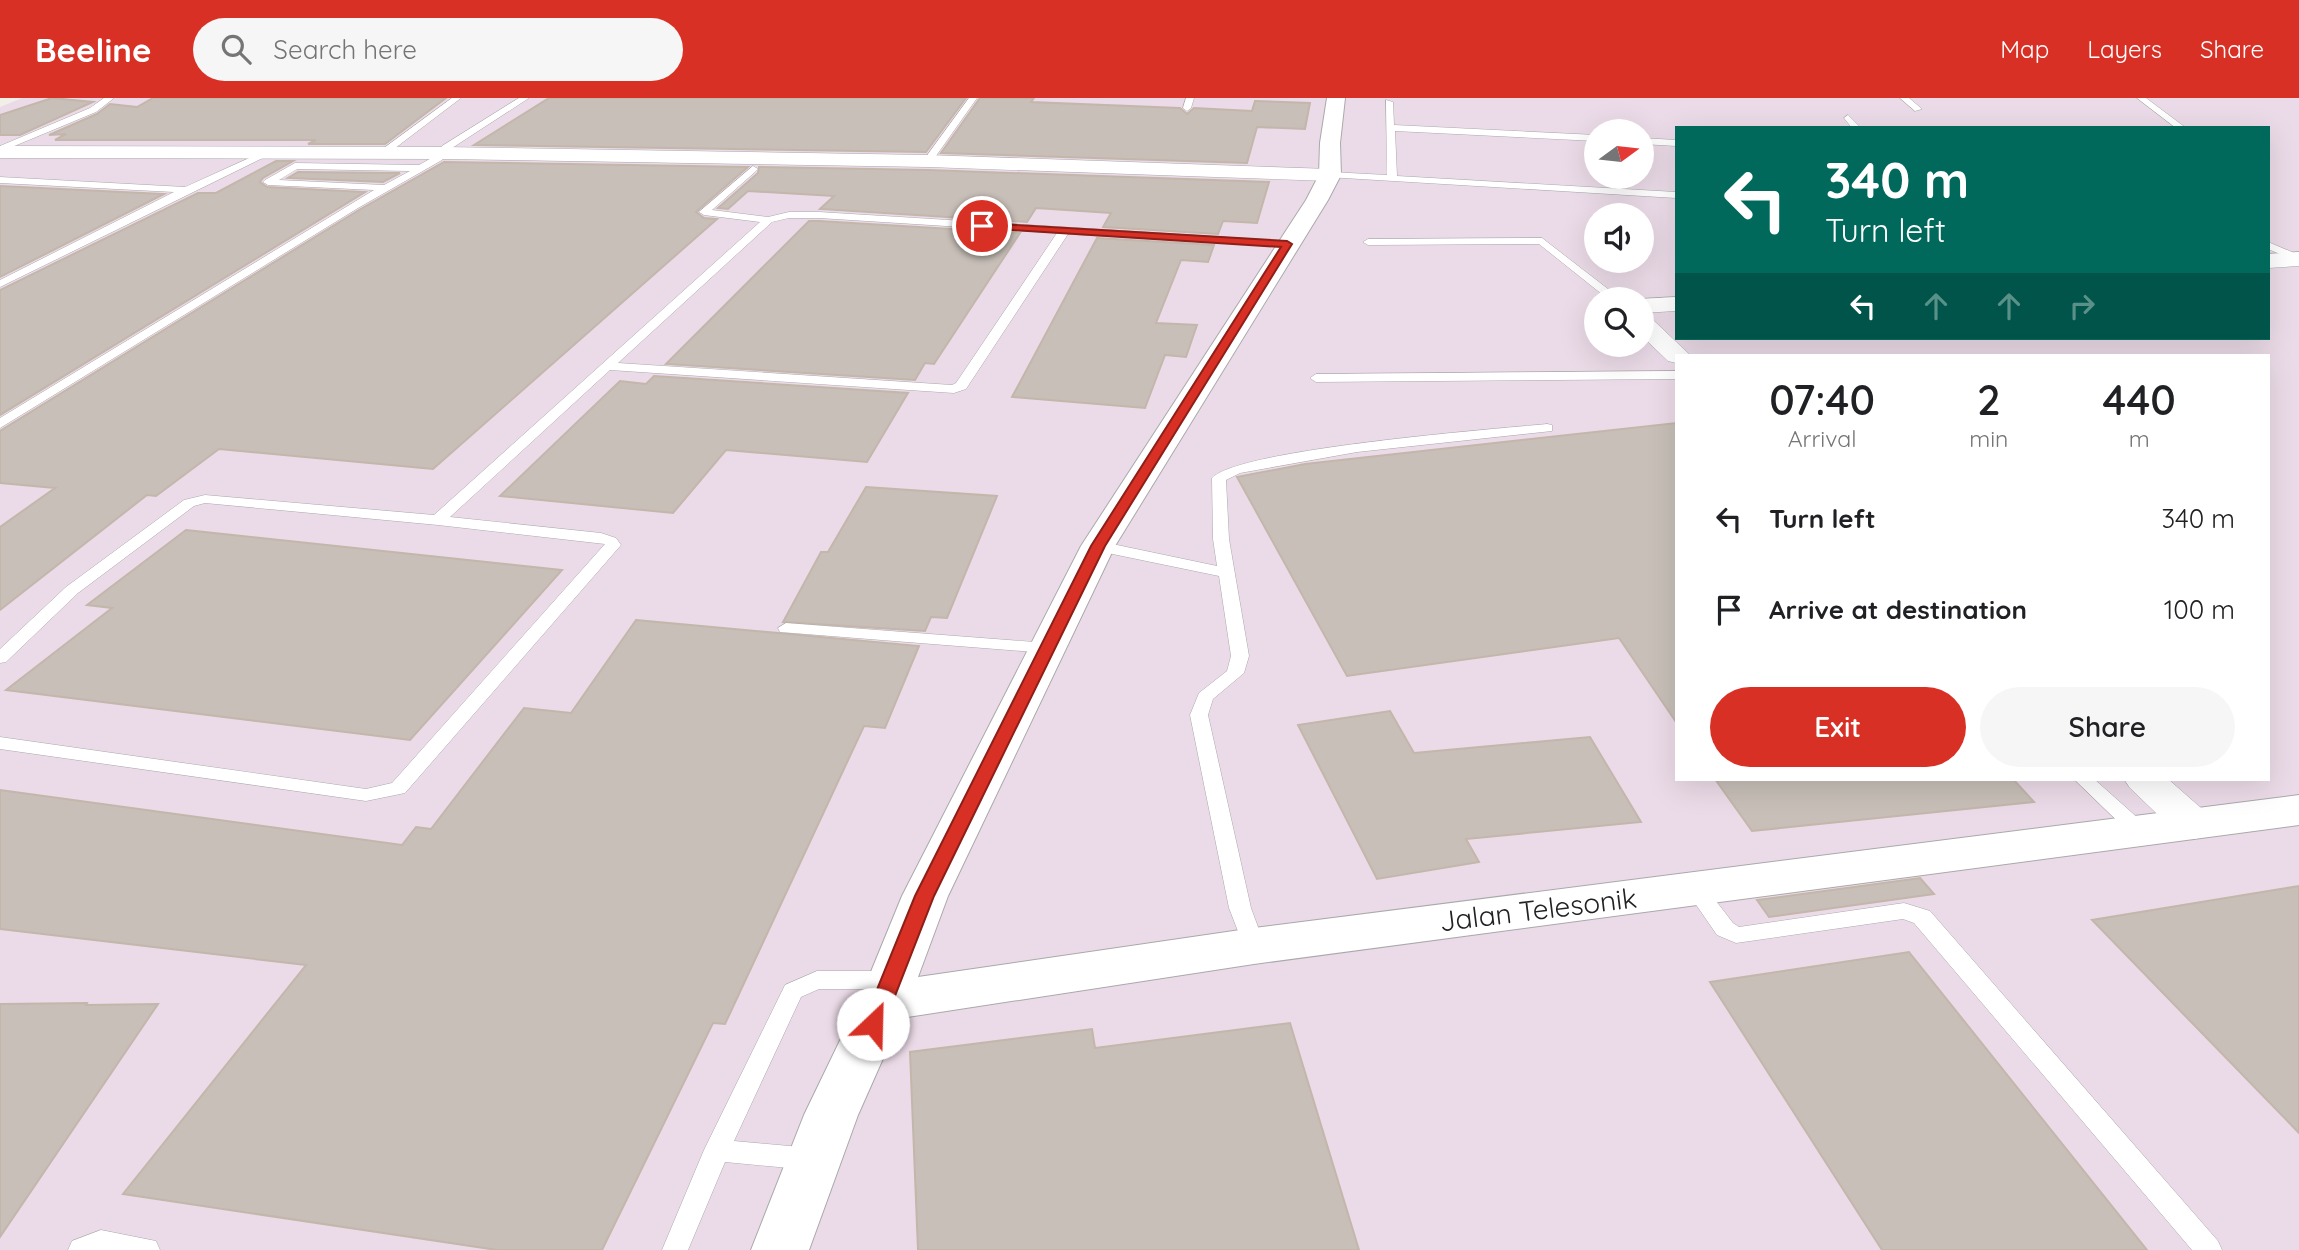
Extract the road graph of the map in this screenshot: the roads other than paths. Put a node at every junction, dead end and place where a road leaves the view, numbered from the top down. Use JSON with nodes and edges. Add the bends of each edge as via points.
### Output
{"nodes":[{"id":1,"x":110,"y":98,"type":"edge"},
{"id":2,"x":457,"y":98,"type":"edge"},
{"id":3,"x":525,"y":98,"type":"edge"},
{"id":4,"x":973,"y":98,"type":"edge"},
{"id":5,"x":1190,"y":98,"type":"edge"},
{"id":6,"x":1336,"y":98,"type":"edge"},
{"id":7,"x":1904,"y":98,"type":"edge"},
{"id":8,"x":2141,"y":98,"type":"edge"},
{"id":9,"x":1390,"y":102,"type":"dead end"},
{"id":10,"x":1187,"y":108,"type":"dead end"},
{"id":11,"x":1918,"y":109,"type":"dead end"},
{"id":12,"x":1848,"y":118,"type":"dead end"},
{"id":13,"x":1855,"y":126,"type":"edge"},
{"id":14,"x":2179,"y":126,"type":"edge"},
{"id":15,"x":1392,"y":128,"type":"junction"},
{"id":16,"x":1584,"y":137,"type":"edge"},
{"id":17,"x":1654,"y":142,"type":"edge"},
{"id":18,"x":1675,"y":143,"type":"edge"},
{"id":19,"x":0,"y":151,"type":"edge"},
{"id":20,"x":270,"y":152,"type":"junction"},
{"id":21,"x":383,"y":153,"type":"junction"},
{"id":22,"x":443,"y":153,"type":"junction"},
{"id":23,"x":928,"y":161,"type":"junction"},
{"id":24,"x":421,"y":168,"type":"junction"},
{"id":25,"x":753,"y":169,"type":"dead end"},
{"id":26,"x":1330,"y":175,"type":"junction"},
{"id":27,"x":1392,"y":178,"type":"junction"},
{"id":28,"x":0,"y":180,"type":"edge"},
{"id":29,"x":387,"y":188,"type":"junction"},
{"id":30,"x":186,"y":190,"type":"junction"},
{"id":31,"x":1675,"y":195,"type":"edge"},
{"id":32,"x":768,"y":220,"type":"junction"},
{"id":33,"x":1064,"y":231,"type":"junction"},
{"id":34,"x":1368,"y":242,"type":"dead end"},
{"id":35,"x":1287,"y":244,"type":"junction"},
{"id":36,"x":2270,"y":246,"type":"edge"},
{"id":37,"x":2290,"y":261,"type":"edge"},
{"id":38,"x":0,"y":284,"type":"edge"},
{"id":39,"x":1600,"y":287,"type":"edge"},
{"id":40,"x":1675,"y":303,"type":"edge"},
{"id":41,"x":1654,"y":305,"type":"edge"},
{"id":42,"x":1654,"y":334,"type":"edge"},
{"id":43,"x":1676,"y":354,"type":"edge"},
{"id":44,"x":608,"y":366,"type":"junction"},
{"id":45,"x":1675,"y":375,"type":"edge"},
{"id":46,"x":1316,"y":378,"type":"dead end"},
{"id":47,"x":0,"y":424,"type":"edge"},
{"id":48,"x":1547,"y":428,"type":"dead end"},
{"id":49,"x":438,"y":520,"type":"junction"},
{"id":50,"x":1098,"y":546,"type":"junction"},
{"id":51,"x":1225,"y":572,"type":"junction"},
{"id":52,"x":786,"y":628,"type":"dead end"},
{"id":53,"x":1047,"y":648,"type":"junction"},
{"id":54,"x":0,"y":658,"type":"edge"},
{"id":55,"x":0,"y":743,"type":"edge"},
{"id":56,"x":2085,"y":781,"type":"edge"},
{"id":57,"x":2146,"y":781,"type":"edge"},
{"id":58,"x":2299,"y":810,"type":"edge"},
{"id":59,"x":2194,"y":825,"type":"junction"},
{"id":60,"x":2141,"y":832,"type":"junction"},
{"id":61,"x":1695,"y":888,"type":"junction"},
{"id":62,"x":1254,"y":946,"type":"junction"},
{"id":63,"x":888,"y":990,"type":"junction"},
{"id":64,"x":718,"y":1150,"type":"junction"},
{"id":65,"x":814,"y":1160,"type":"junction"},
{"id":66,"x":81,"y":1250,"type":"edge"},
{"id":67,"x":147,"y":1250,"type":"edge"},
{"id":68,"x":675,"y":1250,"type":"edge"},
{"id":69,"x":780,"y":1250,"type":"edge"},
{"id":70,"x":2209,"y":1250,"type":"edge"}],
"edges":[{"from":1,"to":19,"type":"lane"},
{"from":2,"to":21,"type":"lane"},
{"from":3,"to":22,"type":"lane"},
{"from":4,"to":23,"type":"lane"},
{"from":5,"to":10,"type":"lane"},
{"from":6,"to":26,"type":"street"},
{"from":7,"to":11,"type":"lane"},
{"from":8,"to":14,"type":"lane"},
{"from":9,"to":15,"type":"lane"},
{"from":12,"to":13,"type":"lane"},
{"from":15,"to":16,"type":"lane"},
{"from":15,"to":27,"type":"lane"},
{"from":17,"to":18,"type":"lane"},
{"from":19,"to":20,"type":"street"},
{"from":20,"to":21,"type":"street"},
{"from":20,"to":30,"type":"lane"},
{"from":21,"to":22,"type":"street"},
{"from":22,"to":23,"type":"street"},
{"from":22,"to":24,"type":"lane"},
{"from":23,"to":26,"type":"street"},
{"from":24,"to":29,"type":"lane"},
{"from":24,"to":29,"type":"lane","via":[[295,166],[268,182]]},
{"from":25,"to":32,"type":"lane","via":[[704,212]]},
{"from":26,"to":27,"type":"lane"},
{"from":26,"to":35,"type":"street"},
{"from":27,"to":31,"type":"lane","via":[[1641,189]]},
{"from":28,"to":30,"type":"lane"},
{"from":29,"to":47,"type":"lane"},
{"from":30,"to":38,"type":"lane"},
{"from":32,"to":33,"type":"lane","via":[[819,215]]},
{"from":32,"to":44,"type":"lane"},
{"from":33,"to":35,"type":"lane"},
{"from":33,"to":44,"type":"lane","via":[[961,386],[954,389]]},
{"from":34,"to":39,"type":"lane","via":[[1542,240]]},
{"from":35,"to":50,"type":"street"},
{"from":36,"to":37,"type":"lane"},
{"from":40,"to":41,"type":"street"},
{"from":42,"to":43,"type":"street"},
{"from":44,"to":49,"type":"lane"},
{"from":45,"to":46,"type":"lane"},
{"from":48,"to":51,"type":"lane","via":[[1357,448],[1228,471],[1219,478]]},
{"from":49,"to":54,"type":"lane","via":[[205,499],[190,503],[72,590]]},
{"from":49,"to":55,"type":"lane","via":[[601,538],[613,545],[398,788],[366,795]]},
{"from":50,"to":51,"type":"lane"},
{"from":50,"to":53,"type":"street"},
{"from":51,"to":62,"type":"lane","via":[[1240,656],[1235,673],[1205,697],[1199,715],[1240,908]]},
{"from":52,"to":53,"type":"lane"},
{"from":53,"to":63,"type":"street","via":[[925,896]]},
{"from":56,"to":60,"type":"lane"},
{"from":57,"to":59,"type":"street"},
{"from":58,"to":59,"type":"street","name":"Jalan Telesonik"},
{"from":59,"to":60,"type":"street","name":"Jalan Telesonik"},
{"from":60,"to":61,"type":"street","name":"Jalan Telesonik"},
{"from":61,"to":62,"type":"street","name":"Jalan Telesonik"},
{"from":61,"to":70,"type":"lane","via":[[1725,929],[1735,935],[1904,911],[1922,917]]},
{"from":62,"to":63,"type":"street","name":"Jalan Telesonik"},
{"from":63,"to":64,"type":"lane","via":[[817,979],[793,991]]},
{"from":63,"to":65,"type":"street"},
{"from":64,"to":65,"type":"lane"},
{"from":64,"to":68,"type":"lane"},
{"from":65,"to":69,"type":"street"},
{"from":66,"to":67,"type":"lane","via":[[101,1242]]}]}
